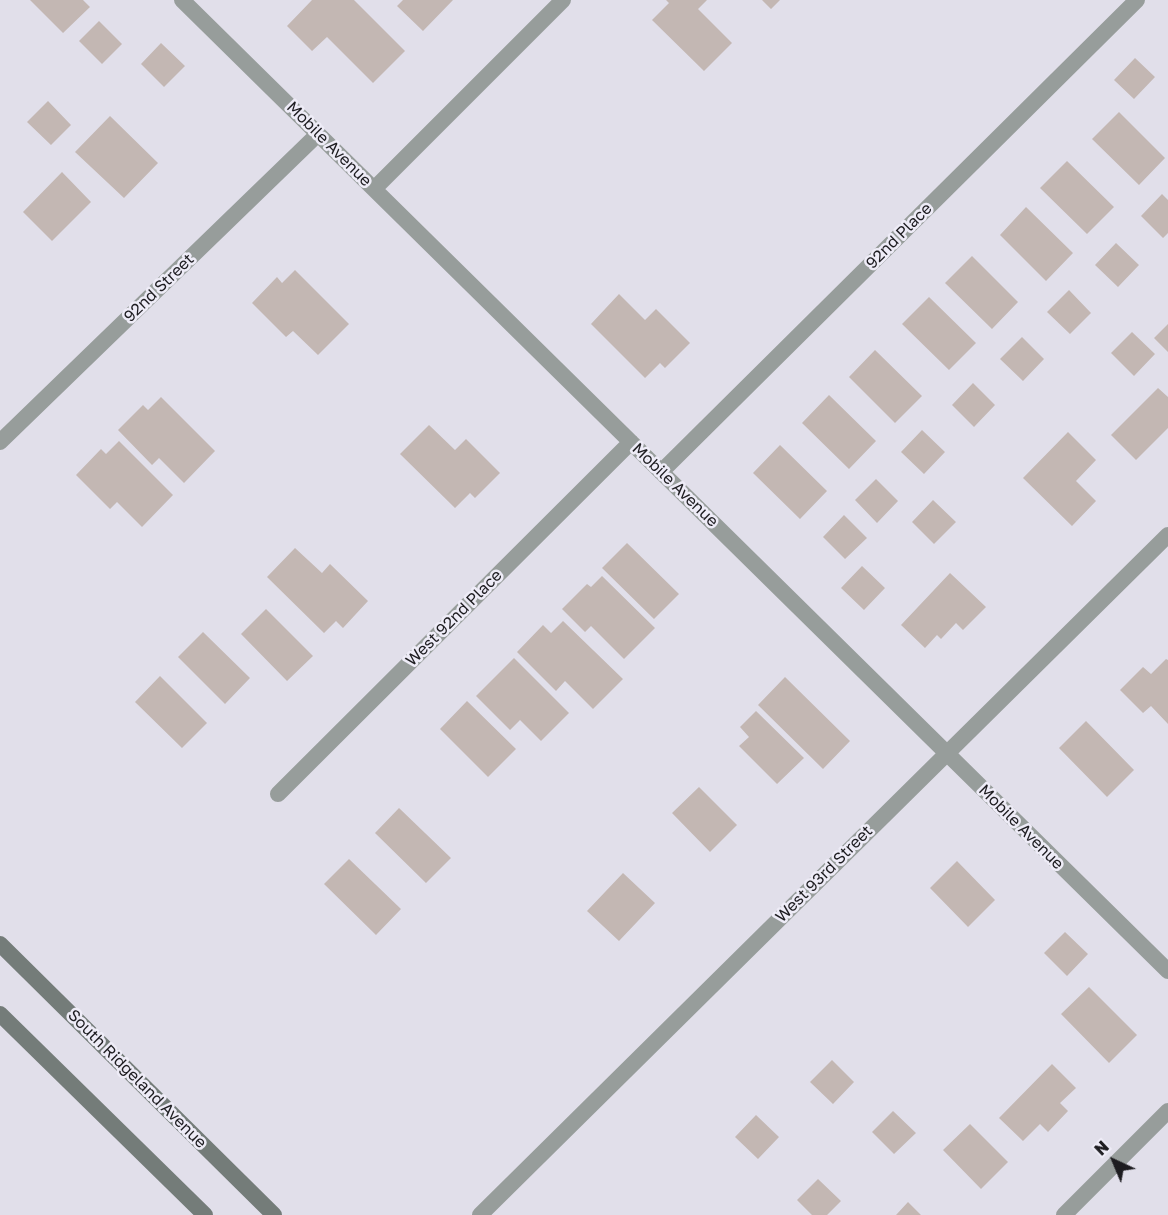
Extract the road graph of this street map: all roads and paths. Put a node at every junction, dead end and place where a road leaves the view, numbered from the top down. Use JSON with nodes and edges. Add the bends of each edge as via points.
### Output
{"nodes":[{"id":1,"x":182,"y":0,"type":"edge"},
{"id":2,"x":563,"y":0,"type":"edge"},
{"id":3,"x":1137,"y":0,"type":"edge"},
{"id":4,"x":318,"y":134,"type":"junction"},
{"id":5,"x":374,"y":189,"type":"junction"},
{"id":6,"x":0,"y":442,"type":"edge"},
{"id":7,"x":630,"y":442,"type":"junction"},
{"id":8,"x":661,"y":472,"type":"junction"},
{"id":9,"x":1168,"y":535,"type":"edge"},
{"id":10,"x":946,"y":753,"type":"junction"},
{"id":11,"x":278,"y":794,"type":"dead end"},
{"id":12,"x":0,"y":944,"type":"edge"},
{"id":13,"x":1168,"y":971,"type":"edge"},
{"id":14,"x":0,"y":1014,"type":"edge"},
{"id":15,"x":1168,"y":1112,"type":"edge"},
{"id":16,"x":205,"y":1215,"type":"edge"},
{"id":17,"x":274,"y":1215,"type":"edge"},
{"id":18,"x":480,"y":1215,"type":"edge"},
{"id":19,"x":1064,"y":1215,"type":"edge"}],
"edges":[{"from":1,"to":4,"type":"street","name":"Mobile Avenue"},
{"from":2,"to":5,"type":"street"},
{"from":3,"to":8,"type":"street","name":"92nd Place"},
{"from":4,"to":5,"type":"street","name":"Mobile Avenue"},
{"from":4,"to":6,"type":"street","name":"92nd Street"},
{"from":5,"to":7,"type":"street","name":"Mobile Avenue"},
{"from":7,"to":8,"type":"street","name":"Mobile Avenue"},
{"from":7,"to":11,"type":"street","name":"West 92nd Place"},
{"from":8,"to":10,"type":"street","name":"Mobile Avenue"},
{"from":9,"to":10,"type":"street","name":"West 93rd Street"},
{"from":10,"to":13,"type":"street","name":"Mobile Avenue"},
{"from":10,"to":18,"type":"street","name":"West 93rd Street"},
{"from":12,"to":17,"type":"main road","name":"South Ridgeland Avenue"},
{"from":14,"to":16,"type":"main road"},
{"from":15,"to":19,"type":"street"}]}
